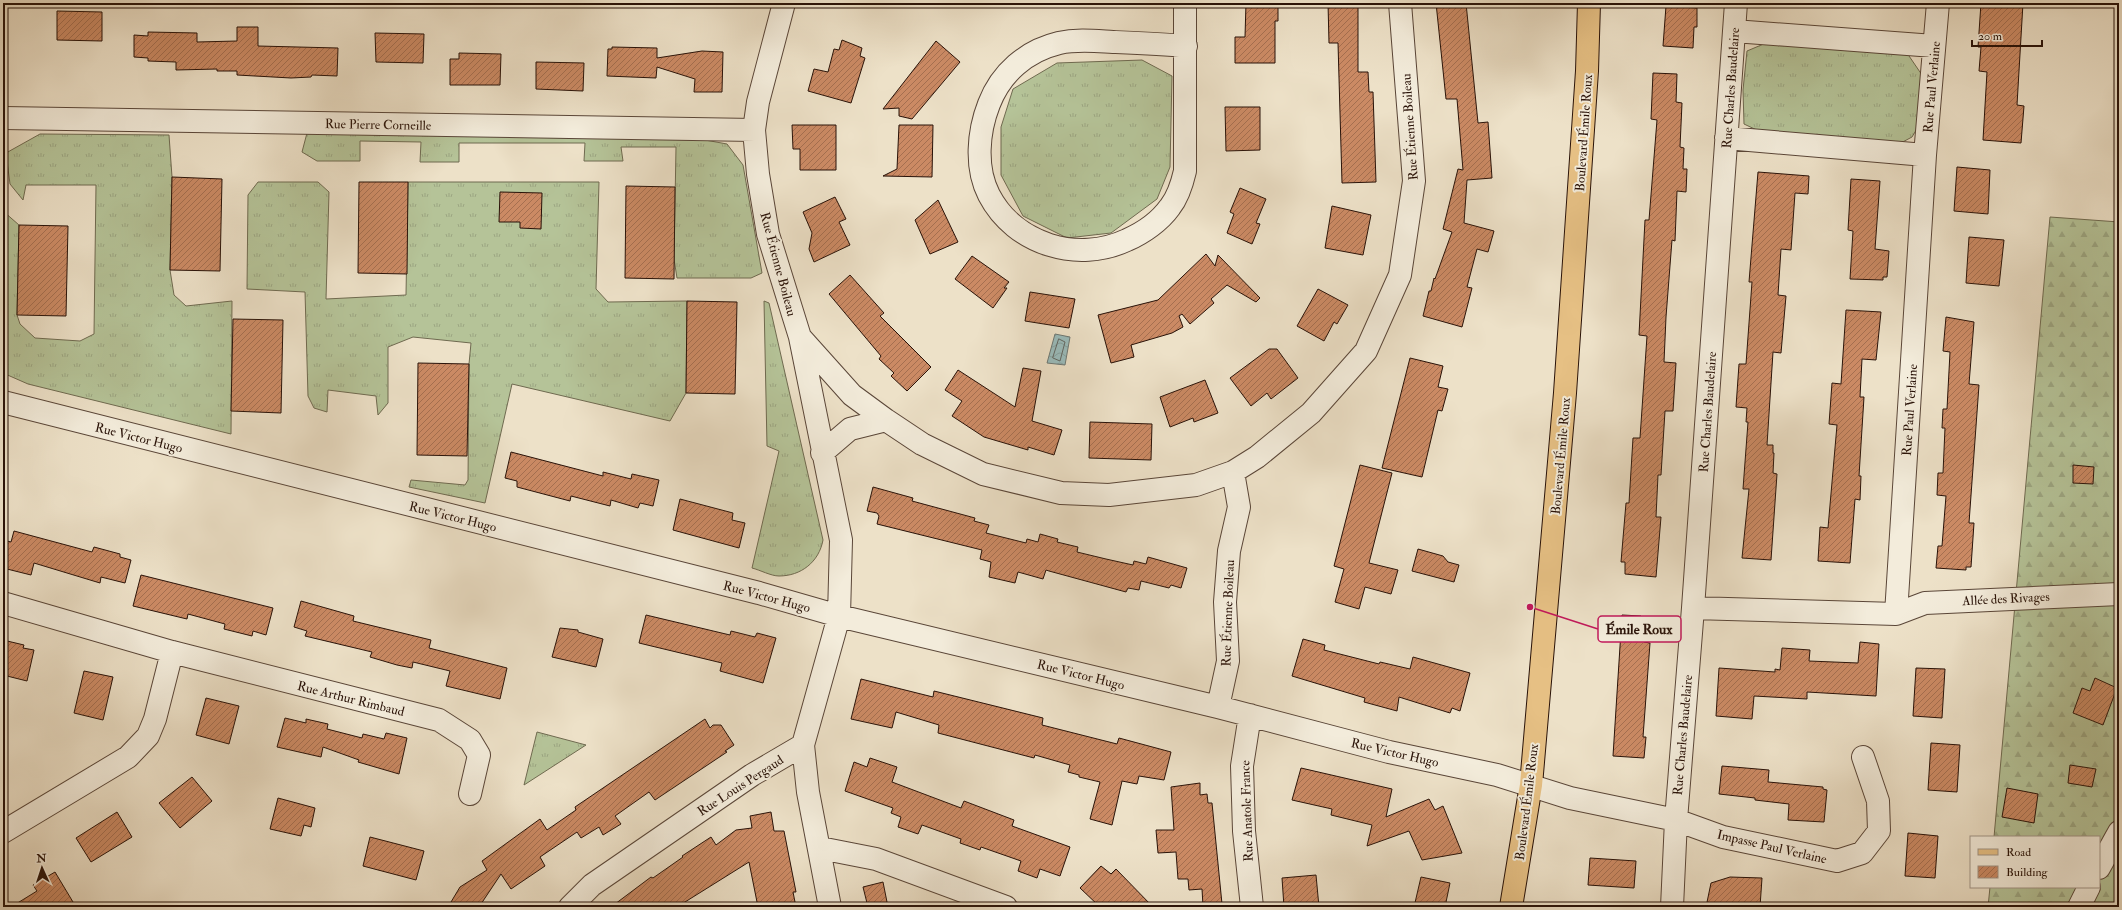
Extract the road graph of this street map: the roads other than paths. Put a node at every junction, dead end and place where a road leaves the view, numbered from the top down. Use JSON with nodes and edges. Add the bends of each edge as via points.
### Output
{"nodes":[{"id":1,"x":784,"y":3,"type":"edge"},
{"id":2,"x":1185,"y":3,"type":"edge"},
{"id":3,"x":1400,"y":3,"type":"edge"},
{"id":4,"x":1589,"y":3,"type":"edge"},
{"id":5,"x":1736,"y":3,"type":"edge"},
{"id":6,"x":1938,"y":3,"type":"edge"},
{"id":7,"x":1734,"y":31,"type":"junction"},
{"id":8,"x":1186,"y":46,"type":"junction"},
{"id":9,"x":1934,"y":46,"type":"junction"},
{"id":10,"x":3,"y":118,"type":"edge"},
{"id":11,"x":754,"y":130,"type":"junction"},
{"id":12,"x":1726,"y":138,"type":"junction"},
{"id":13,"x":1925,"y":155,"type":"junction"},
{"id":14,"x":800,"y":337,"type":"junction"},
{"id":15,"x":3,"y":402,"type":"edge"},
{"id":16,"x":886,"y":420,"type":"junction"},
{"id":17,"x":822,"y":453,"type":"junction"},
{"id":18,"x":1233,"y":472,"type":"junction"},
{"id":19,"x":2119,"y":594,"type":"edge"},
{"id":20,"x":3,"y":603,"type":"edge"},
{"id":21,"x":1693,"y":608,"type":"junction"},
{"id":22,"x":1896,"y":614,"type":"junction"},
{"id":23,"x":839,"y":616,"type":"junction"},
{"id":24,"x":172,"y":652,"type":"junction"},
{"id":25,"x":1218,"y":707,"type":"junction"},
{"id":26,"x":1250,"y":715,"type":"junction"},
{"id":27,"x":804,"y":745,"type":"junction"},
{"id":28,"x":1863,"y":757,"type":"dead end"},
{"id":29,"x":1531,"y":785,"type":"junction"},
{"id":30,"x":470,"y":794,"type":"dead end"},
{"id":31,"x":1676,"y":820,"type":"junction"},
{"id":32,"x":3,"y":832,"type":"edge"},
{"id":33,"x":2119,"y":832,"type":"edge"},
{"id":34,"x":820,"y":848,"type":"junction"},
{"id":35,"x":2100,"y":866,"type":"edge"},
{"id":36,"x":2088,"y":888,"type":"edge"},
{"id":37,"x":570,"y":907,"type":"edge"},
{"id":38,"x":830,"y":907,"type":"edge"},
{"id":39,"x":1006,"y":907,"type":"edge"},
{"id":40,"x":1252,"y":907,"type":"edge"},
{"id":41,"x":1511,"y":907,"type":"edge"},
{"id":42,"x":1672,"y":907,"type":"edge"},
{"id":43,"x":2079,"y":907,"type":"edge"}],
"edges":[{"from":1,"to":11,"type":"street","name":"Rue Étienne Boileau","via":[[758,102]]},
{"from":2,"to":8,"type":"street"},
{"from":3,"to":18,"type":"street","name":"Rue Étienne Boileau","via":[[1414,181],[1400,275],[1366,351],[1311,413],[1257,457]]},
{"from":4,"to":29,"type":"main road","name":"Boulevard Émile Roux","via":[[1587,71],[1566,393]]},
{"from":5,"to":7,"type":"street","name":"Rue Charles Baudelaire"},
{"from":6,"to":9,"type":"street","name":"Rue Paul Verlaine"},
{"from":7,"to":9,"type":"street"},
{"from":7,"to":12,"type":"street","name":"Rue Charles Baudelaire"},
{"from":8,"to":8,"type":"street","via":[[1185,171],[1179,191],[1170,207],[1152,225],[1137,236],[1117,245],[1102,249],[1063,249],[1043,244],[1027,236],[998,210],[988,194],[982,175],[980,135],[991,98],[999,82],[1012,67],[1041,49],[1059,43],[1079,41]]},
{"from":9,"to":13,"type":"street","name":"Rue Paul Verlaine"},
{"from":10,"to":11,"type":"street","name":"Rue Pierre Corneille"},
{"from":11,"to":14,"type":"street","name":"Rue Étienne Boileau","via":[[768,234]]},
{"from":12,"to":13,"type":"street"},
{"from":12,"to":21,"type":"street","name":"Rue Charles Baudelaire"},
{"from":13,"to":22,"type":"street","name":"Rue Paul Verlaine"},
{"from":14,"to":16,"type":"street","name":"Rue Étienne Boileau","via":[[852,394]]},
{"from":14,"to":17,"type":"street","name":"Rue Étienne Boileau"},
{"from":15,"to":23,"type":"street","name":"Rue Victor Hugo","via":[[760,593]]},
{"from":16,"to":17,"type":"street","via":[[850,429]]},
{"from":16,"to":18,"type":"street","name":"Rue Étienne Boileau","via":[[922,444],[983,474],[1061,493],[1109,495],[1188,486]]},
{"from":17,"to":23,"type":"street","name":"Rue Étienne Boileau","via":[[841,540]]},
{"from":18,"to":25,"type":"street","name":"Rue Étienne Boileau","via":[[1239,507],[1229,551],[1225,602],[1228,661]]},
{"from":19,"to":22,"type":"street","name":"Allée des Rivages","via":[[1925,603]]},
{"from":20,"to":24,"type":"street","name":"Rue Arthur Rimbaud"},
{"from":21,"to":22,"type":"street"},
{"from":21,"to":31,"type":"street","name":"Rue Charles Baudelaire"},
{"from":23,"to":25,"type":"street","name":"Rue Victor Hugo"},
{"from":23,"to":27,"type":"street"},
{"from":24,"to":30,"type":"street","name":"Rue Arthur Rimbaud","via":[[439,720],[470,740],[478,755]]},
{"from":24,"to":32,"type":"street","via":[[155,719],[148,736],[128,757]]},
{"from":25,"to":26,"type":"street","name":"Rue Victor Hugo"},
{"from":26,"to":29,"type":"street","name":"Rue Victor Hugo","via":[[1389,752],[1497,775]]},
{"from":26,"to":40,"type":"street","name":"Rue Anatole France","via":[[1242,766],[1244,831]]},
{"from":27,"to":34,"type":"street","via":[[808,792]]},
{"from":27,"to":37,"type":"street","name":"Rue Louis Pergaud","via":[[752,774],[592,885]]},
{"from":28,"to":31,"type":"street","name":"Impasse Paul Verlaine","via":[[1878,800],[1879,830],[1862,853],[1837,861],[1723,837]]},
{"from":29,"to":31,"type":"street","via":[[1570,798]]},
{"from":29,"to":41,"type":"main road","name":"Boulevard Émile Roux"},
{"from":31,"to":42,"type":"street","name":"Rue Charles Baudelaire"},
{"from":33,"to":35,"type":"street"},
{"from":34,"to":38,"type":"street"},
{"from":34,"to":39,"type":"street","via":[[876,858]]},
{"from":36,"to":43,"type":"street"}]}
